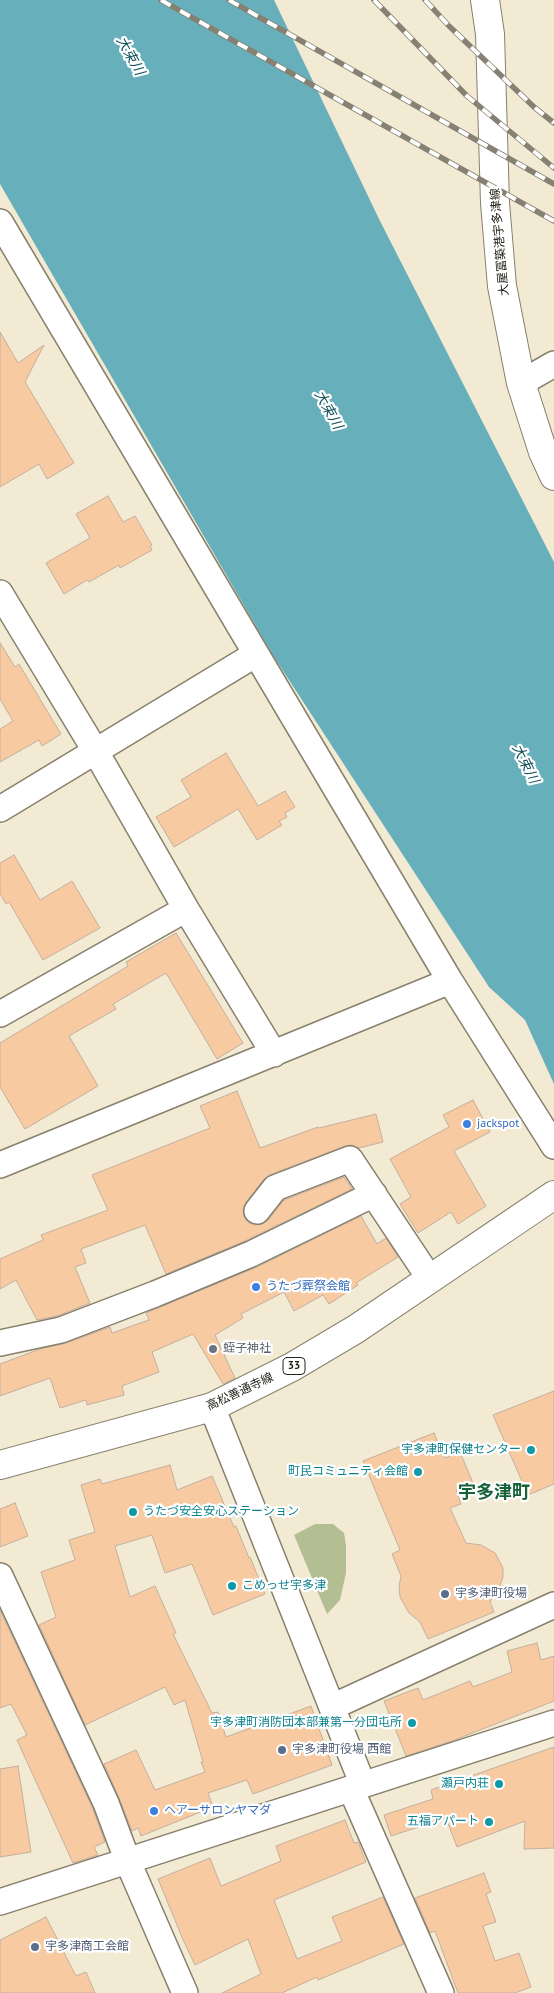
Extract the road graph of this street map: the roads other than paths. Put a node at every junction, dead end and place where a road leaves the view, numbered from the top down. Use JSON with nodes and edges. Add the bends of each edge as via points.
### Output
{"nodes":[{"id":1,"x":485,"y":0,"type":"edge"},
{"id":2,"x":0,"y":222,"type":"edge"},
{"id":3,"x":554,"y":364,"type":"edge"},
{"id":4,"x":522,"y":383,"type":"junction"},
{"id":5,"x":554,"y":476,"type":"edge"},
{"id":6,"x":1,"y":598,"type":"edge"},
{"id":7,"x":256,"y":654,"type":"junction"},
{"id":8,"x":96,"y":752,"type":"junction"},
{"id":9,"x":0,"y":809,"type":"edge"},
{"id":10,"x":186,"y":909,"type":"junction"},
{"id":11,"x":450,"y":981,"type":"junction"},
{"id":12,"x":0,"y":1014,"type":"edge"},
{"id":13,"x":274,"y":1054,"type":"junction"},
{"id":14,"x":554,"y":1146,"type":"edge"},
{"id":15,"x":0,"y":1165,"type":"edge"},
{"id":16,"x":374,"y":1194,"type":"junction"},
{"id":17,"x":554,"y":1195,"type":"edge"},
{"id":18,"x":257,"y":1210,"type":"dead end"},
{"id":19,"x":430,"y":1279,"type":"junction"},
{"id":20,"x":0,"y":1343,"type":"edge"},
{"id":21,"x":212,"y":1407,"type":"junction"},
{"id":22,"x":0,"y":1465,"type":"edge"},
{"id":23,"x":0,"y":1576,"type":"edge"},
{"id":24,"x":554,"y":1605,"type":"edge"},
{"id":25,"x":332,"y":1707,"type":"junction"},
{"id":26,"x":554,"y":1723,"type":"edge"},
{"id":27,"x":357,"y":1787,"type":"junction"},
{"id":28,"x":128,"y":1862,"type":"junction"},
{"id":29,"x":0,"y":1902,"type":"edge"},
{"id":30,"x":185,"y":1993,"type":"edge"},
{"id":31,"x":441,"y":1993,"type":"edge"}],
"edges":[{"from":1,"to":4,"type":"main road","name":"大屋冨築港宇多津線","via":[[490,34],[495,203],[502,286]]},
{"from":2,"to":7,"type":"street"},
{"from":3,"to":4,"type":"street"},
{"from":4,"to":5,"type":"main road","name":"大屋冨築港宇多津線","via":[[543,452]]},
{"from":6,"to":8,"type":"street"},
{"from":7,"to":8,"type":"street"},
{"from":7,"to":11,"type":"street"},
{"from":8,"to":9,"type":"street"},
{"from":8,"to":10,"type":"street"},
{"from":10,"to":12,"type":"street"},
{"from":10,"to":13,"type":"street"},
{"from":11,"to":13,"type":"street"},
{"from":11,"to":14,"type":"street"},
{"from":13,"to":15,"type":"street"},
{"from":16,"to":18,"type":"street","via":[[350,1159],[275,1188]]},
{"from":16,"to":19,"type":"street"},
{"from":16,"to":20,"type":"street","via":[[251,1254],[155,1294],[61,1330]]},
{"from":17,"to":19,"type":"main road","name":"高松善通寺線","number":"33"},
{"from":19,"to":21,"type":"main road","name":"高松善通寺線","number":"33","via":[[292,1367]]},
{"from":21,"to":22,"type":"main road","name":"高松善通寺線","number":"33"},
{"from":21,"to":25,"type":"street"},
{"from":23,"to":28,"type":"street","via":[[106,1803]]},
{"from":24,"to":25,"type":"street"},
{"from":25,"to":27,"type":"street"},
{"from":26,"to":27,"type":"street"},
{"from":27,"to":28,"type":"street"},
{"from":27,"to":31,"type":"street"},
{"from":28,"to":29,"type":"street"},
{"from":28,"to":30,"type":"street"}]}
